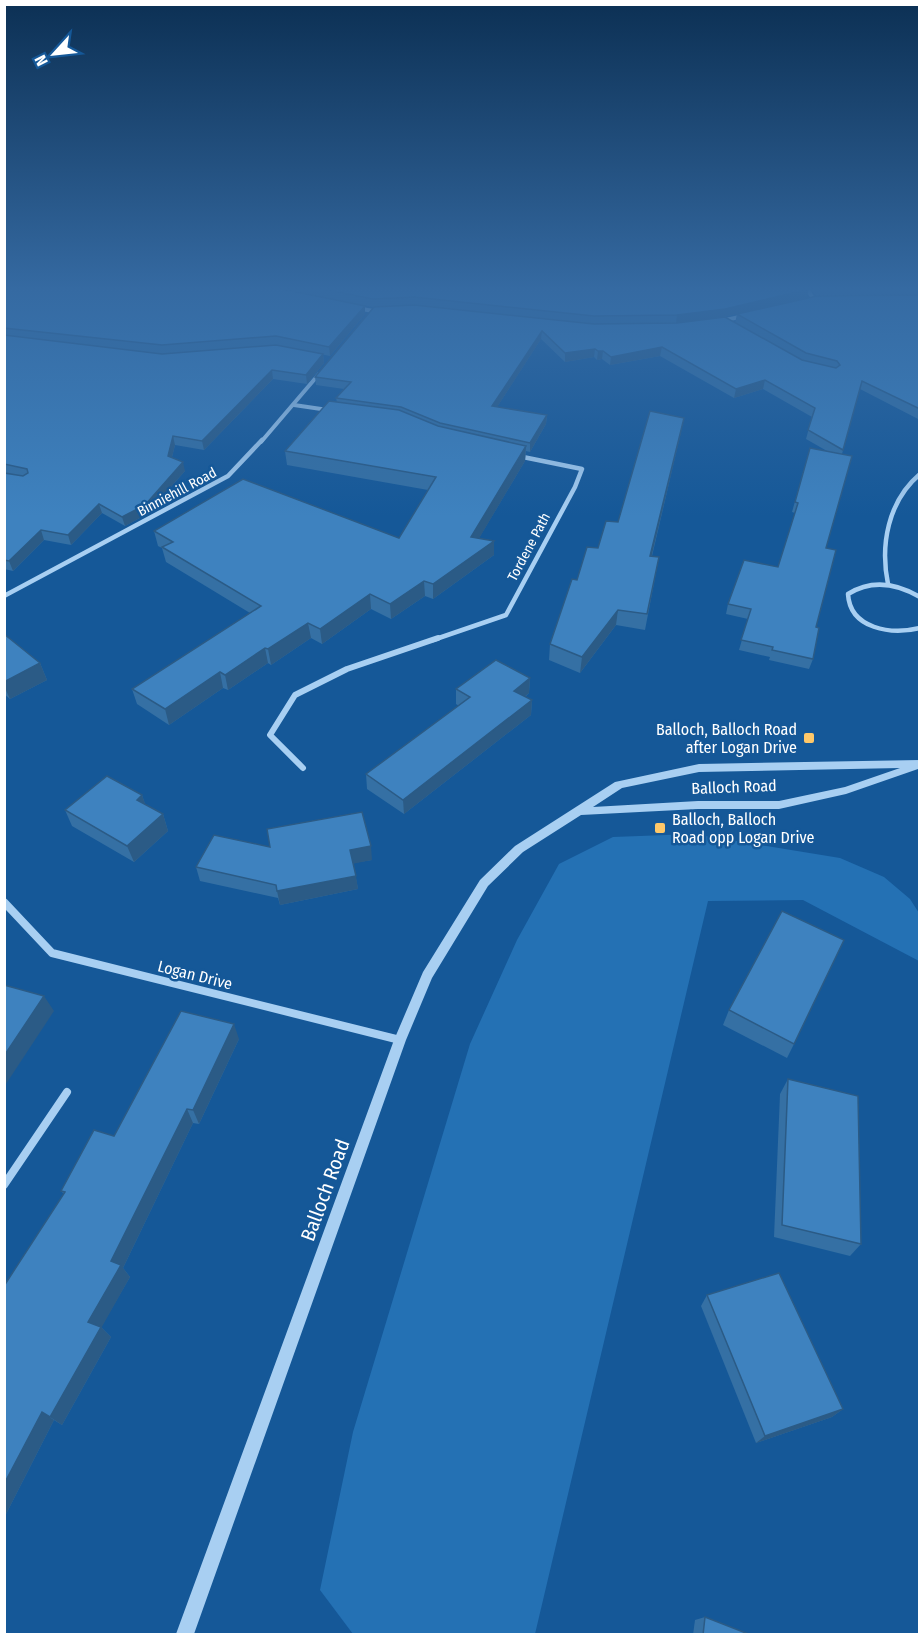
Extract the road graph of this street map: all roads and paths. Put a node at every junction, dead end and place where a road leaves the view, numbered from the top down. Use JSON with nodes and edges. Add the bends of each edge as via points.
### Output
{"nodes":[{"id":1,"x":323,"y":369,"type":"edge"},
{"id":2,"x":294,"y":405,"type":"junction"},
{"id":3,"x":329,"y":410,"type":"edge"},
{"id":4,"x":517,"y":455,"type":"edge"},
{"id":5,"x":920,"y":474,"type":"edge"},
{"id":6,"x":888,"y":584,"type":"junction"},
{"id":7,"x":4,"y":596,"type":"edge"},
{"id":8,"x":920,"y":597,"type":"edge"},
{"id":9,"x":920,"y":628,"type":"edge"},
{"id":10,"x":920,"y":764,"type":"edge"},
{"id":11,"x":303,"y":768,"type":"dead end"},
{"id":12,"x":580,"y":812,"type":"junction"},
{"id":13,"x":4,"y":902,"type":"edge"},
{"id":14,"x":400,"y":1040,"type":"junction"},
{"id":15,"x":67,"y":1092,"type":"dead end"},
{"id":16,"x":4,"y":1185,"type":"edge"},
{"id":17,"x":184,"y":1635,"type":"edge"}],
"edges":[{"from":1,"to":2,"type":"street","name":"Binniehill Road"},
{"from":2,"to":3,"type":"street"},
{"from":2,"to":7,"type":"street","name":"Binniehill Road","via":[[228,477]]},
{"from":4,"to":11,"type":"street","name":"Tordene Path","via":[[582,469],[506,615],[347,669],[295,695],[270,735]]},
{"from":5,"to":6,"type":"street","via":[[899,498],[890,522],[884,564]]},
{"from":6,"to":8,"type":"street"},
{"from":6,"to":9,"type":"street","via":[[864,585],[848,594],[847,603],[853,614],[882,630]]},
{"from":10,"to":12,"type":"street","name":"Balloch Road","via":[[846,790],[779,805]]},
{"from":10,"to":12,"type":"street","name":"Balloch Road","via":[[699,768],[619,785]]},
{"from":12,"to":14,"type":"street","name":"Balloch Road","via":[[519,849],[484,883],[427,975]]},
{"from":13,"to":14,"type":"street","name":"Logan Drive","via":[[52,953]]},
{"from":14,"to":17,"type":"street","name":"Balloch Road"},
{"from":15,"to":16,"type":"street"}]}
